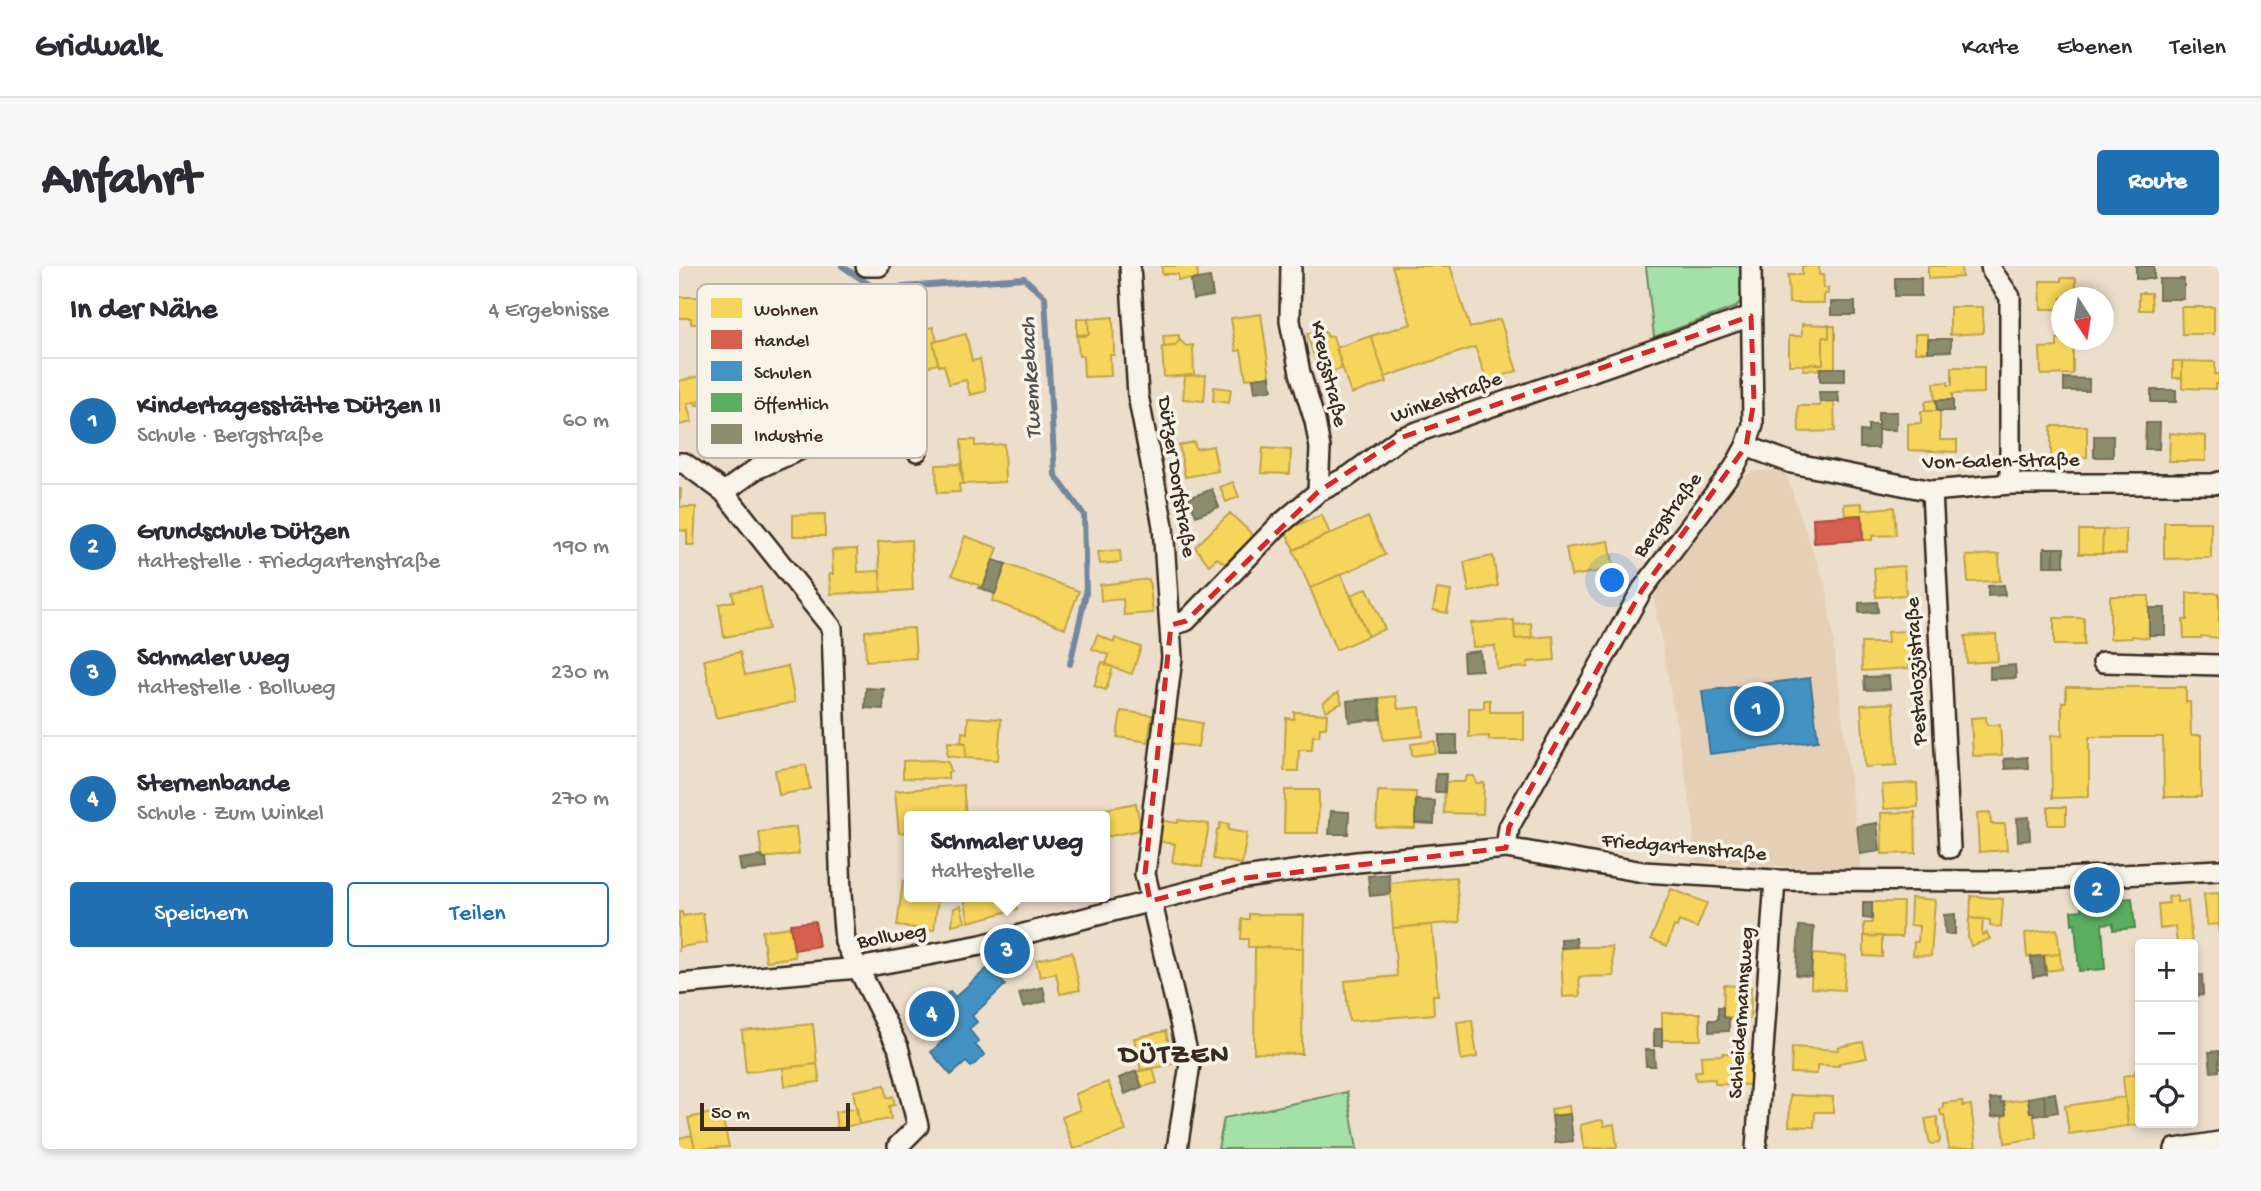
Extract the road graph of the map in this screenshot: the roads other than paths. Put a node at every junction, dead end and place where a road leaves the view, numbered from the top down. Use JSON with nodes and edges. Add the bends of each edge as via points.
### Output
{"nodes":[{"id":1,"x":866,"y":266,"type":"edge"},
{"id":2,"x":879,"y":266,"type":"edge"},
{"id":3,"x":1130,"y":266,"type":"edge"},
{"id":4,"x":1291,"y":266,"type":"edge"},
{"id":5,"x":1751,"y":266,"type":"edge"},
{"id":6,"x":1991,"y":266,"type":"edge"},
{"id":7,"x":1751,"y":316,"type":"junction"},
{"id":8,"x":1747,"y":446,"type":"junction"},
{"id":9,"x":781,"y":458,"type":"edge"},
{"id":10,"x":679,"y":463,"type":"edge"},
{"id":11,"x":2219,"y":482,"type":"edge"},
{"id":12,"x":2010,"y":484,"type":"junction"},
{"id":13,"x":1932,"y":491,"type":"junction"},
{"id":14,"x":724,"y":492,"type":"junction"},
{"id":15,"x":1318,"y":492,"type":"junction"},
{"id":16,"x":1171,"y":625,"type":"junction"},
{"id":17,"x":2103,"y":662,"type":"dead end"},
{"id":18,"x":2219,"y":665,"type":"edge"},
{"id":19,"x":1506,"y":848,"type":"junction"},
{"id":20,"x":1950,"y":848,"type":"dead end"},
{"id":21,"x":2219,"y":870,"type":"edge"},
{"id":22,"x":1775,"y":880,"type":"junction"},
{"id":23,"x":1150,"y":901,"type":"junction"},
{"id":24,"x":858,"y":968,"type":"junction"},
{"id":25,"x":679,"y":984,"type":"edge"},
{"id":26,"x":2219,"y":1142,"type":"edge"},
{"id":27,"x":898,"y":1146,"type":"dead end"},
{"id":28,"x":1177,"y":1149,"type":"edge"},
{"id":29,"x":1756,"y":1149,"type":"edge"},
{"id":30,"x":2175,"y":1149,"type":"edge"}],
"edges":[{"from":1,"to":2,"type":"street"},
{"from":3,"to":16,"type":"street","name":"Dützer Dorfstraße","via":[[1138,395],[1163,526]]},
{"from":4,"to":15,"type":"street","name":"Kreuzstraße","via":[[1290,321],[1320,448]]},
{"from":5,"to":7,"type":"street","name":"Bergstraße"},
{"from":6,"to":12,"type":"street","via":[[2010,297]]},
{"from":7,"to":8,"type":"street","name":"Bergstraße","via":[[1753,425]]},
{"from":7,"to":15,"type":"street","name":"Winkelstraße","via":[[1400,438],[1349,476]]},
{"from":8,"to":13,"type":"street","name":"Von-Galen-Straße","via":[[1792,463]]},
{"from":8,"to":19,"type":"street","name":"Bergstraße","via":[[1642,590],[1510,827]]},
{"from":9,"to":14,"type":"street"},
{"from":10,"to":14,"type":"street"},
{"from":11,"to":12,"type":"street","name":"Von-Galen-Straße"},
{"from":12,"to":13,"type":"street","name":"Von-Galen-Straße"},
{"from":13,"to":20,"type":"street","name":"Pestalozzistraße"},
{"from":14,"to":24,"type":"street","via":[[832,628],[841,894],[845,942]]},
{"from":15,"to":16,"type":"street","name":"Winkelstraße","via":[[1278,526],[1186,621]]},
{"from":16,"to":23,"type":"street","name":"Dützer Dorfstraße","via":[[1172,658],[1145,874]]},
{"from":17,"to":18,"type":"street"},
{"from":19,"to":22,"type":"street","name":"Friedgartenstraße","via":[[1643,872]]},
{"from":19,"to":23,"type":"street","name":"Friedgartenstraße","via":[[1357,862],[1237,880]]},
{"from":21,"to":22,"type":"street","name":"Friedgartenstraße","via":[[2004,881]]},
{"from":22,"to":29,"type":"street","name":"Schleidermannsweg"},
{"from":23,"to":24,"type":"street","name":"Bollweg","via":[[981,945]]},
{"from":23,"to":28,"type":"street","name":"Dützer Dorfstraße","via":[[1190,1063]]},
{"from":24,"to":25,"type":"street","name":"Bollweg"},
{"from":24,"to":27,"type":"street","via":[[898,1047],[918,1126]]},
{"from":26,"to":30,"type":"street"}]}
